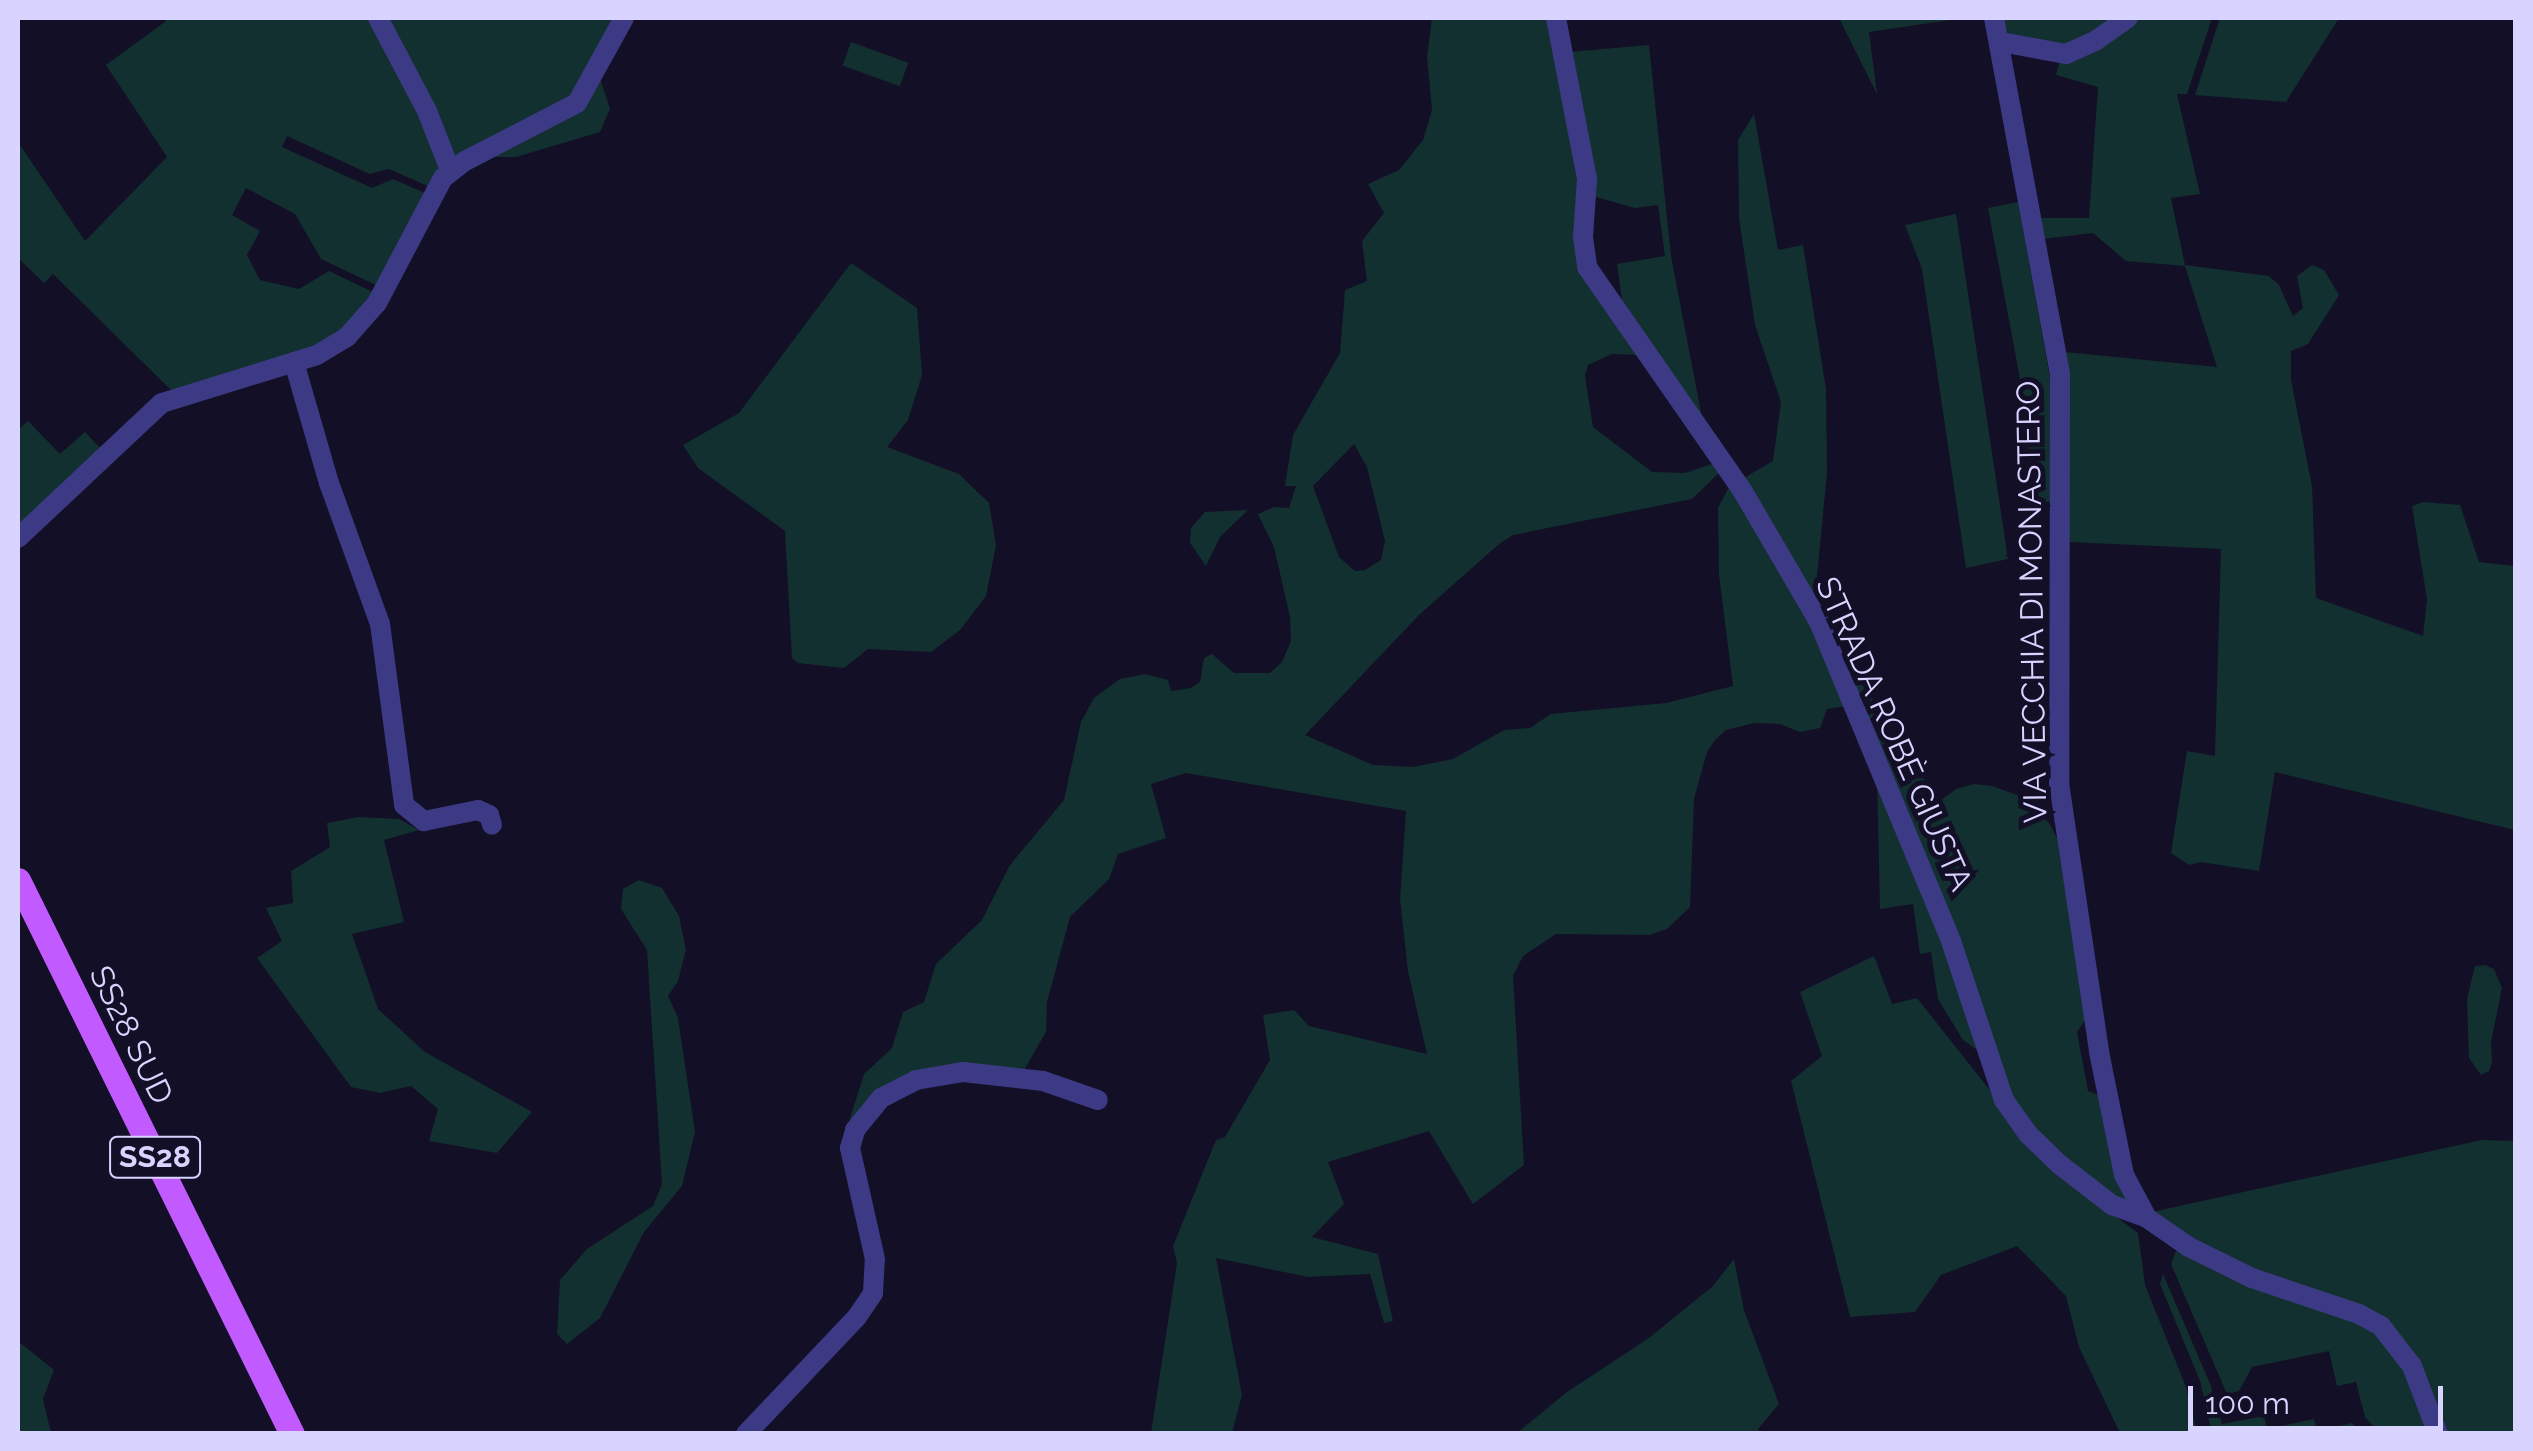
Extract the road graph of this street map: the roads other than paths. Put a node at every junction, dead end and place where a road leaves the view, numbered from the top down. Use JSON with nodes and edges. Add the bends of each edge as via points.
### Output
{"nodes":[{"id":1,"x":378,"y":18,"type":"edge"},
{"id":2,"x":624,"y":18,"type":"edge"},
{"id":3,"x":1556,"y":18,"type":"edge"},
{"id":4,"x":1994,"y":18,"type":"edge"},
{"id":5,"x":2128,"y":18,"type":"edge"},
{"id":6,"x":2000,"y":42,"type":"junction"},
{"id":7,"x":450,"y":170,"type":"junction"},
{"id":8,"x":294,"y":362,"type":"junction"},
{"id":9,"x":18,"y":538,"type":"edge"},
{"id":10,"x":492,"y":825,"type":"dead end"},
{"id":11,"x":18,"y":880,"type":"edge"},
{"id":12,"x":1098,"y":1100,"type":"dead end"},
{"id":13,"x":2148,"y":1218,"type":"junction"},
{"id":14,"x":292,"y":1434,"type":"edge"},
{"id":15,"x":746,"y":1434,"type":"edge"},
{"id":16,"x":2438,"y":1434,"type":"edge"}],
"edges":[{"from":1,"to":7,"type":"street","via":[[428,111]]},
{"from":2,"to":7,"type":"street","via":[[577,102]]},
{"from":3,"to":13,"type":"street","name":"STRADA ROBÈ GIUSTA","via":[[1587,179],[1587,267],[1736,482],[1819,622],[1951,940],[2009,1108],[2047,1153],[2091,1189],[2120,1210]]},
{"from":4,"to":6,"type":"street","name":"VIA VECCHIA DI MONASTERO"},
{"from":5,"to":6,"type":"street","via":[[2066,54]]},
{"from":6,"to":13,"type":"street","name":"VIA VECCHIA DI MONASTERO","via":[[2060,382],[2062,817],[2122,1169]]},
{"from":7,"to":8,"type":"street","via":[[366,319],[328,350]]},
{"from":8,"to":9,"type":"street","via":[[162,403]]},
{"from":8,"to":10,"type":"street","via":[[380,624],[404,805],[419,820],[478,810]]},
{"from":11,"to":14,"type":"main road","name":"SS28 SUD","number":"SS28"},
{"from":12,"to":15,"type":"street","via":[[1056,1083],[963,1072],[916,1080],[880,1098],[850,1148],[875,1259],[873,1293]]},
{"from":13,"to":16,"type":"street","name":"VIA VECCHIA DI MONASTERO","via":[[2242,1274],[2380,1326],[2412,1366]]}]}
